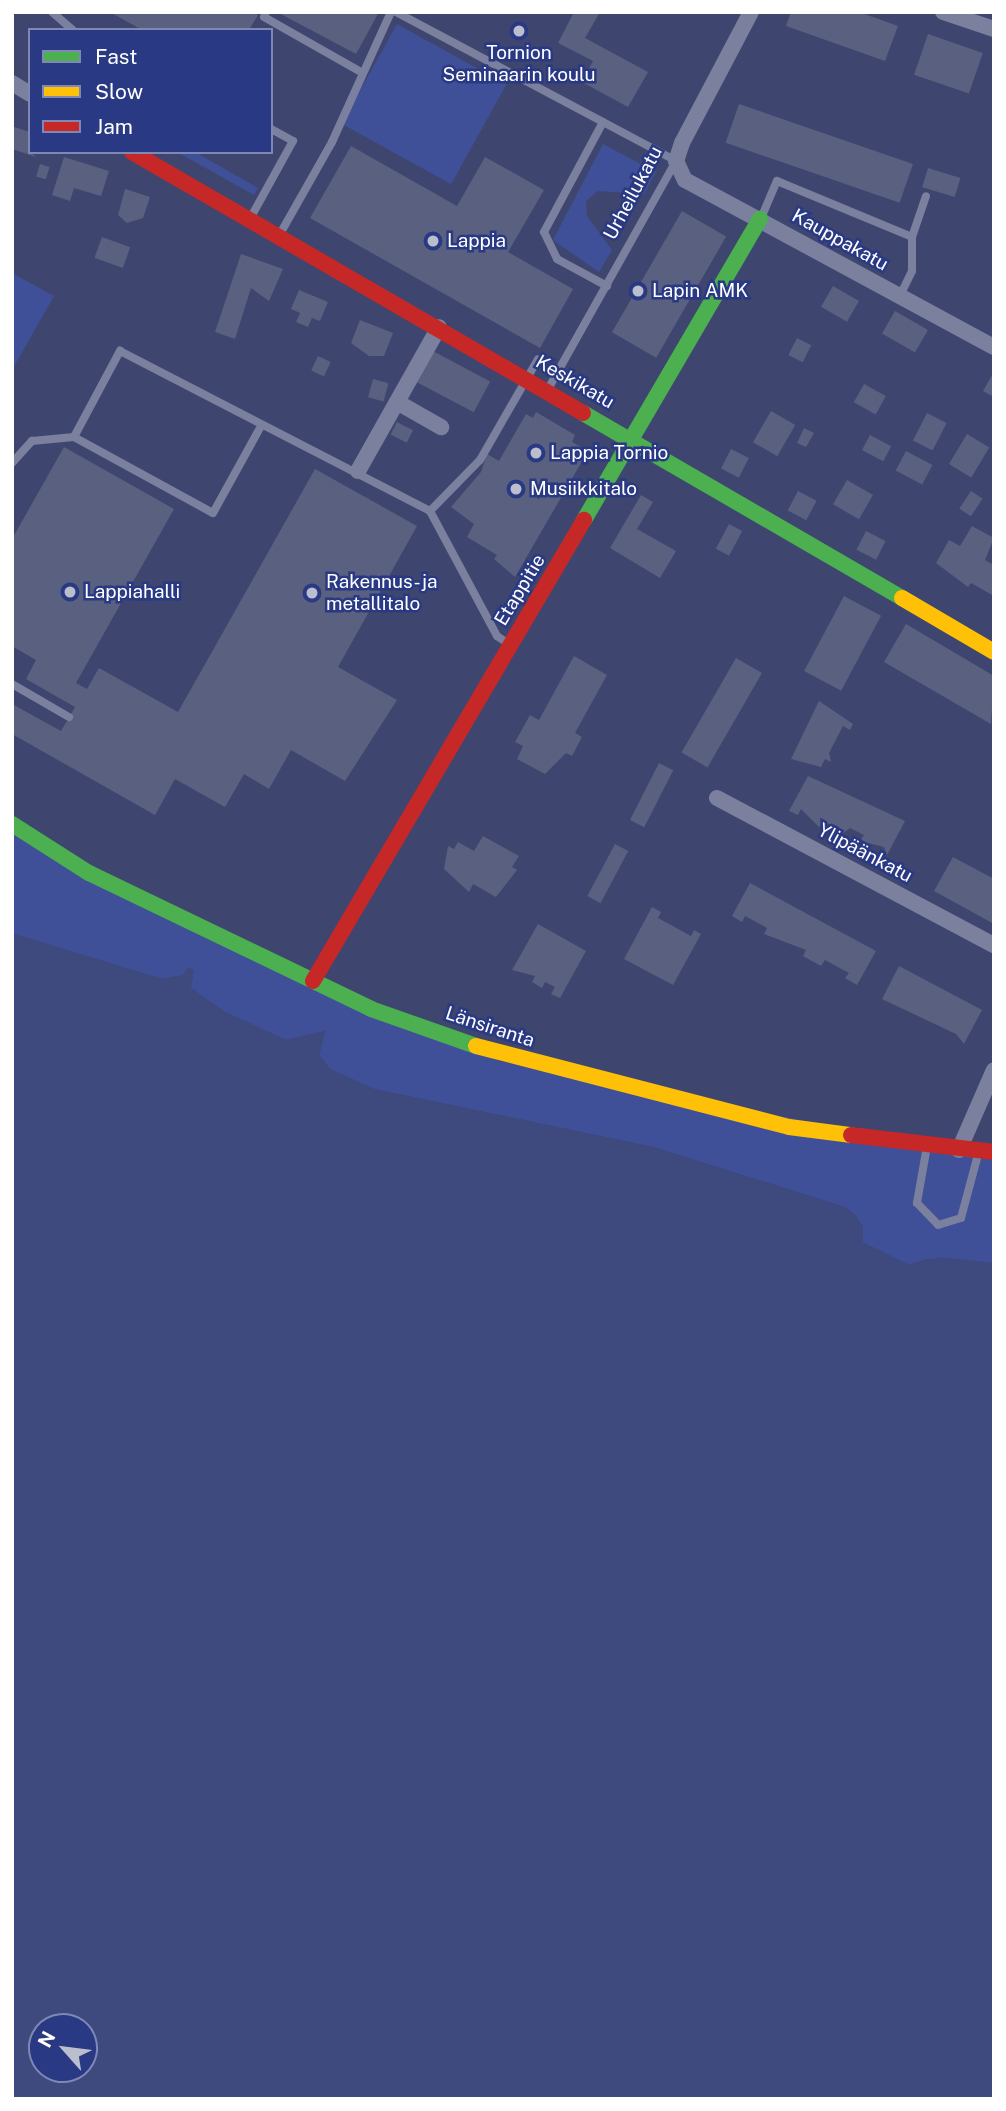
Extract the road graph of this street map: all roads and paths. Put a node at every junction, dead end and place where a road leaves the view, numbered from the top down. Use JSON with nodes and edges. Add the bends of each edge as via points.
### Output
{"nodes":[{"id":1,"x":52,"y":12,"type":"edge"},
{"id":2,"x":266,"y":12,"type":"edge"},
{"id":3,"x":394,"y":12,"type":"edge"},
{"id":4,"x":751,"y":12,"type":"edge"},
{"id":5,"x":943,"y":12,"type":"edge"},
{"id":6,"x":70,"y":28,"type":"edge"},
{"id":7,"x":994,"y":29,"type":"edge"},
{"id":8,"x":359,"y":71,"type":"junction"},
{"id":9,"x":12,"y":83,"type":"edge"},
{"id":10,"x":28,"y":92,"type":"edge"},
{"id":11,"x":603,"y":122,"type":"junction"},
{"id":12,"x":273,"y":130,"type":"edge"},
{"id":13,"x":135,"y":154,"type":"edge"},
{"id":14,"x":676,"y":161,"type":"junction"},
{"id":15,"x":926,"y":196,"type":"dead end"},
{"id":16,"x":760,"y":219,"type":"junction"},
{"id":17,"x":249,"y":220,"type":"junction"},
{"id":18,"x":278,"y":236,"type":"junction"},
{"id":19,"x":912,"y":237,"type":"junction"},
{"id":20,"x":607,"y":286,"type":"junction"},
{"id":21,"x":900,"y":296,"type":"junction"},
{"id":22,"x":439,"y":327,"type":"junction"},
{"id":23,"x":994,"y":346,"type":"edge"},
{"id":24,"x":538,"y":359,"type":"dead end"},
{"id":25,"x":528,"y":379,"type":"junction"},
{"id":26,"x":547,"y":391,"type":"junction"},
{"id":27,"x":397,"y":402,"type":"junction"},
{"id":28,"x":441,"y":427,"type":"dead end"},
{"id":29,"x":260,"y":428,"type":"junction"},
{"id":30,"x":74,"y":437,"type":"junction"},
{"id":31,"x":633,"y":441,"type":"junction"},
{"id":32,"x":12,"y":463,"type":"edge"},
{"id":33,"x":358,"y":471,"type":"junction"},
{"id":34,"x":430,"y":511,"type":"junction"},
{"id":35,"x":512,"y":645,"type":"junction"},
{"id":36,"x":994,"y":652,"type":"edge"},
{"id":37,"x":12,"y":684,"type":"edge"},
{"id":38,"x":69,"y":717,"type":"dead end"},
{"id":39,"x":717,"y":798,"type":"dead end"},
{"id":40,"x":12,"y":824,"type":"edge"},
{"id":41,"x":994,"y":945,"type":"edge"},
{"id":42,"x":313,"y":981,"type":"junction"},
{"id":43,"x":994,"y":1070,"type":"edge"},
{"id":44,"x":927,"y":1146,"type":"junction"},
{"id":45,"x":960,"y":1150,"type":"junction"},
{"id":46,"x":986,"y":1152,"type":"edge"}],
"edges":[{"from":1,"to":6,"type":"lane"},
{"from":2,"to":8,"type":"lane","via":[[264,17]]},
{"from":3,"to":8,"type":"lane"},
{"from":3,"to":11,"type":"lane"},
{"from":4,"to":14,"type":"street","name":"Urheilukatu"},
{"from":5,"to":7,"type":"street"},
{"from":8,"to":18,"type":"lane","via":[[332,142]]},
{"from":9,"to":10,"type":"street"},
{"from":11,"to":14,"type":"lane"},
{"from":11,"to":20,"type":"lane","via":[[544,232],[557,259]]},
{"from":12,"to":17,"type":"lane","via":[[293,141]]},
{"from":13,"to":17,"type":"street","name":"Keskikatu"},
{"from":14,"to":16,"type":"street","name":"Kauppakatu","via":[[685,180]]},
{"from":14,"to":20,"type":"lane","name":"Urheilukatu"},
{"from":15,"to":19,"type":"lane"},
{"from":16,"to":19,"type":"lane","via":[[777,181]]},
{"from":16,"to":21,"type":"street","name":"Kauppakatu"},
{"from":16,"to":31,"type":"street","name":"Etappitie"},
{"from":17,"to":18,"type":"street","name":"Keskikatu"},
{"from":18,"to":22,"type":"street","name":"Keskikatu"},
{"from":19,"to":21,"type":"lane","via":[[912,271]]},
{"from":20,"to":26,"type":"lane","name":"Urheilukatu"},
{"from":21,"to":23,"type":"street","name":"Kauppakatu"},
{"from":22,"to":25,"type":"street","name":"Keskikatu"},
{"from":22,"to":27,"type":"street"},
{"from":24,"to":25,"type":"lane"},
{"from":25,"to":26,"type":"street","name":"Keskikatu"},
{"from":25,"to":34,"type":"lane","via":[[480,460]]},
{"from":26,"to":31,"type":"street","name":"Keskikatu"},
{"from":27,"to":28,"type":"street"},
{"from":27,"to":33,"type":"street"},
{"from":29,"to":30,"type":"lane","via":[[213,513]]},
{"from":29,"to":30,"type":"lane","via":[[120,351]]},
{"from":29,"to":33,"type":"lane"},
{"from":30,"to":32,"type":"lane","via":[[32,442]]},
{"from":31,"to":35,"type":"street","name":"Etappitie"},
{"from":31,"to":36,"type":"street","name":"Keskikatu"},
{"from":33,"to":34,"type":"lane"},
{"from":34,"to":35,"type":"lane","via":[[497,636]]},
{"from":35,"to":42,"type":"street","name":"Etappitie"},
{"from":37,"to":38,"type":"lane"},
{"from":39,"to":41,"type":"street","name":"Ylipäänkatu"},
{"from":40,"to":42,"type":"street","name":"Länsiranta","via":[[89,873]]},
{"from":42,"to":44,"type":"street","name":"Länsiranta","via":[[503,1056],[653,1097],[789,1127]]},
{"from":43,"to":45,"type":"street"},
{"from":44,"to":45,"type":"street","name":"Länsiranta"},
{"from":44,"to":46,"type":"lane","via":[[917,1203],[938,1225],[961,1218]]},
{"from":45,"to":46,"type":"street","name":"Länsiranta"}]}
